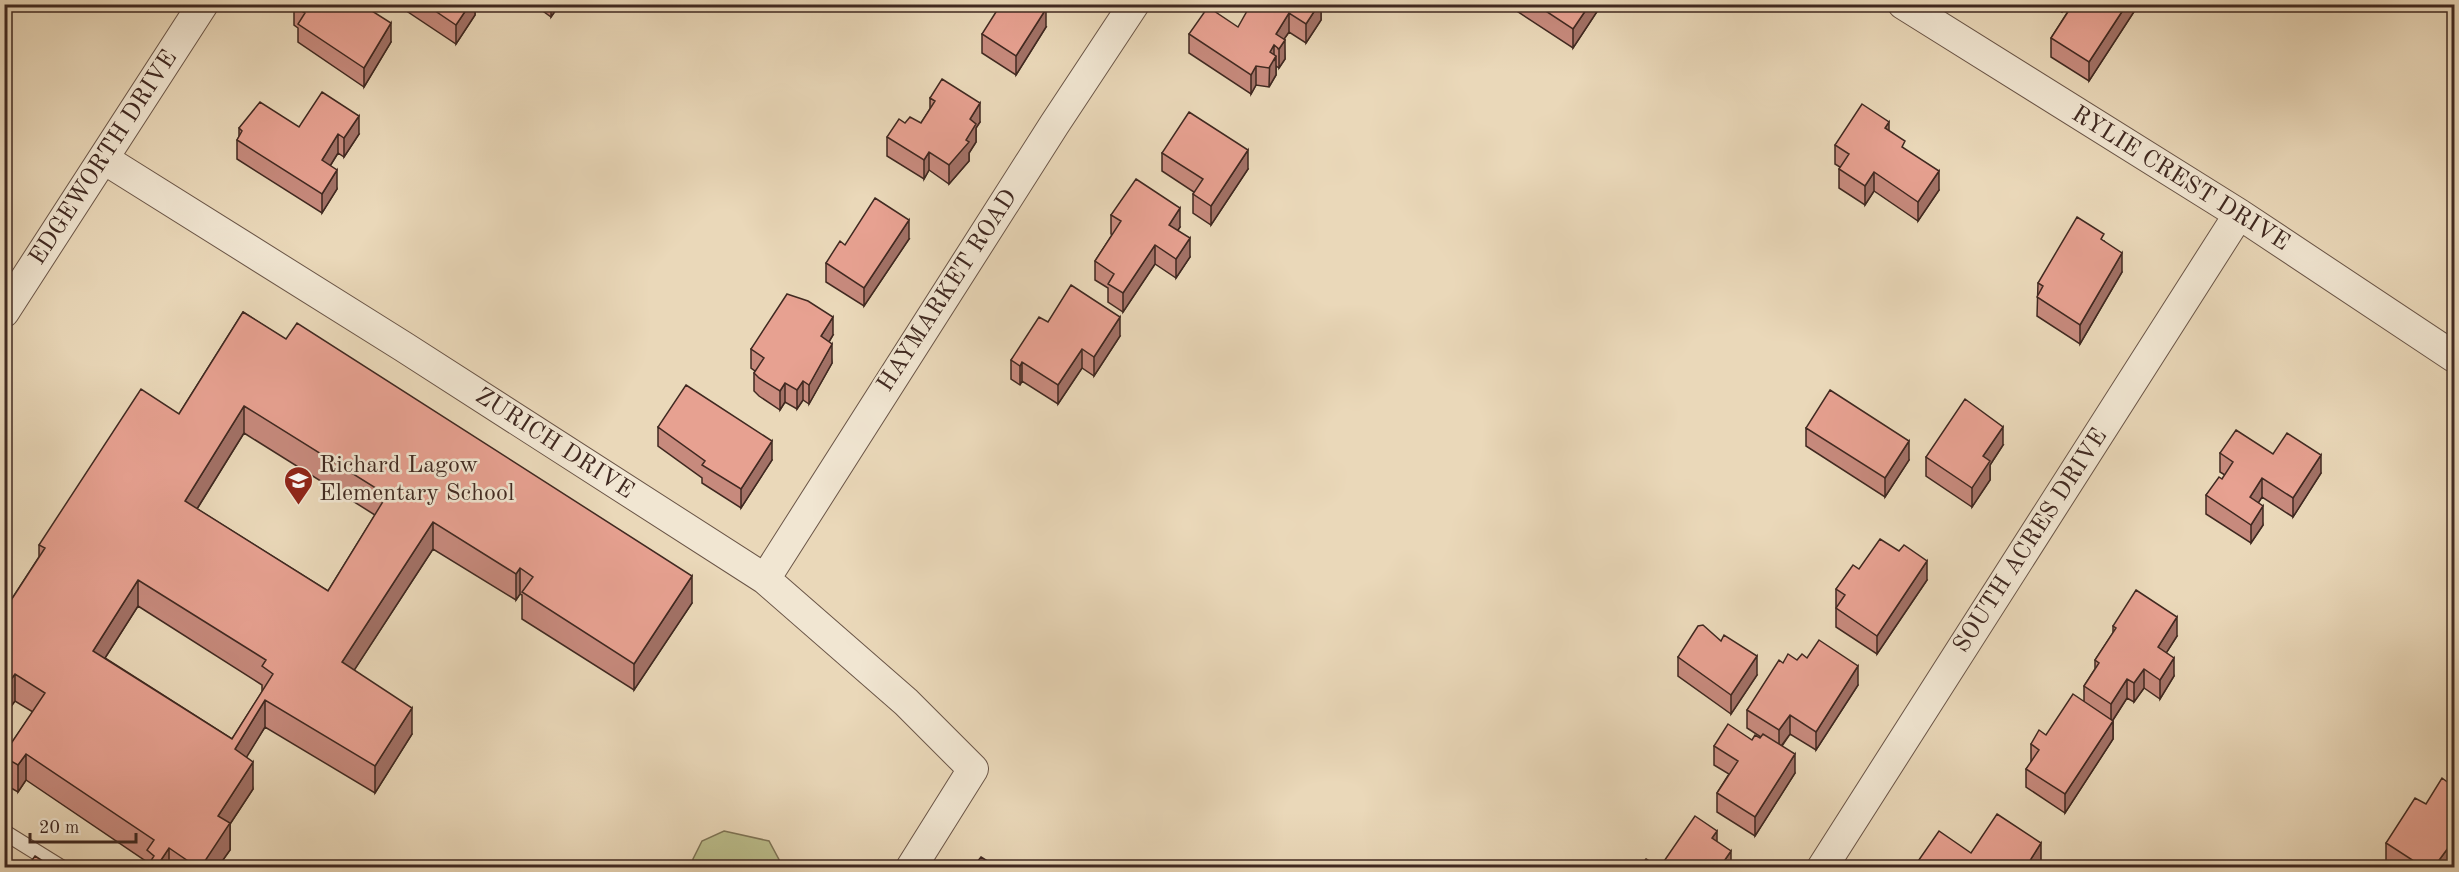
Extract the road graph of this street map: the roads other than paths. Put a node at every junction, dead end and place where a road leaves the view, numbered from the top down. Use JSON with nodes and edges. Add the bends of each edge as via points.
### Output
{"nodes":[{"id":1,"x":203,"y":4,"type":"edge"},
{"id":2,"x":1134,"y":4,"type":"edge"},
{"id":3,"x":1904,"y":4,"type":"edge"},
{"id":4,"x":104,"y":159,"type":"junction"},
{"id":5,"x":2239,"y":214,"type":"junction"},
{"id":6,"x":4,"y":312,"type":"edge"},
{"id":7,"x":2454,"y":357,"type":"edge"},
{"id":8,"x":765,"y":579,"type":"junction"},
{"id":9,"x":4,"y":832,"type":"edge"},
{"id":10,"x":62,"y":867,"type":"edge"},
{"id":11,"x":911,"y":867,"type":"edge"},
{"id":12,"x":1822,"y":867,"type":"edge"}],
"edges":[{"from":1,"to":4,"type":"street","name":"EDGEWORTH DRIVE"},
{"from":2,"to":8,"type":"street","name":"HAYMARKET ROAD"},
{"from":3,"to":5,"type":"street","name":"RYLIE CREST DRIVE"},
{"from":4,"to":6,"type":"street","name":"EDGEWORTH DRIVE"},
{"from":4,"to":8,"type":"street","name":"ZURICH DRIVE"},
{"from":5,"to":7,"type":"street","name":"RYLIE CREST DRIVE"},
{"from":5,"to":12,"type":"street","name":"SOUTH ACRES DRIVE"},
{"from":8,"to":11,"type":"street","name":"ZURICH DRIVE","via":[[906,702],[973,769]]},
{"from":9,"to":10,"type":"lane"}]}
